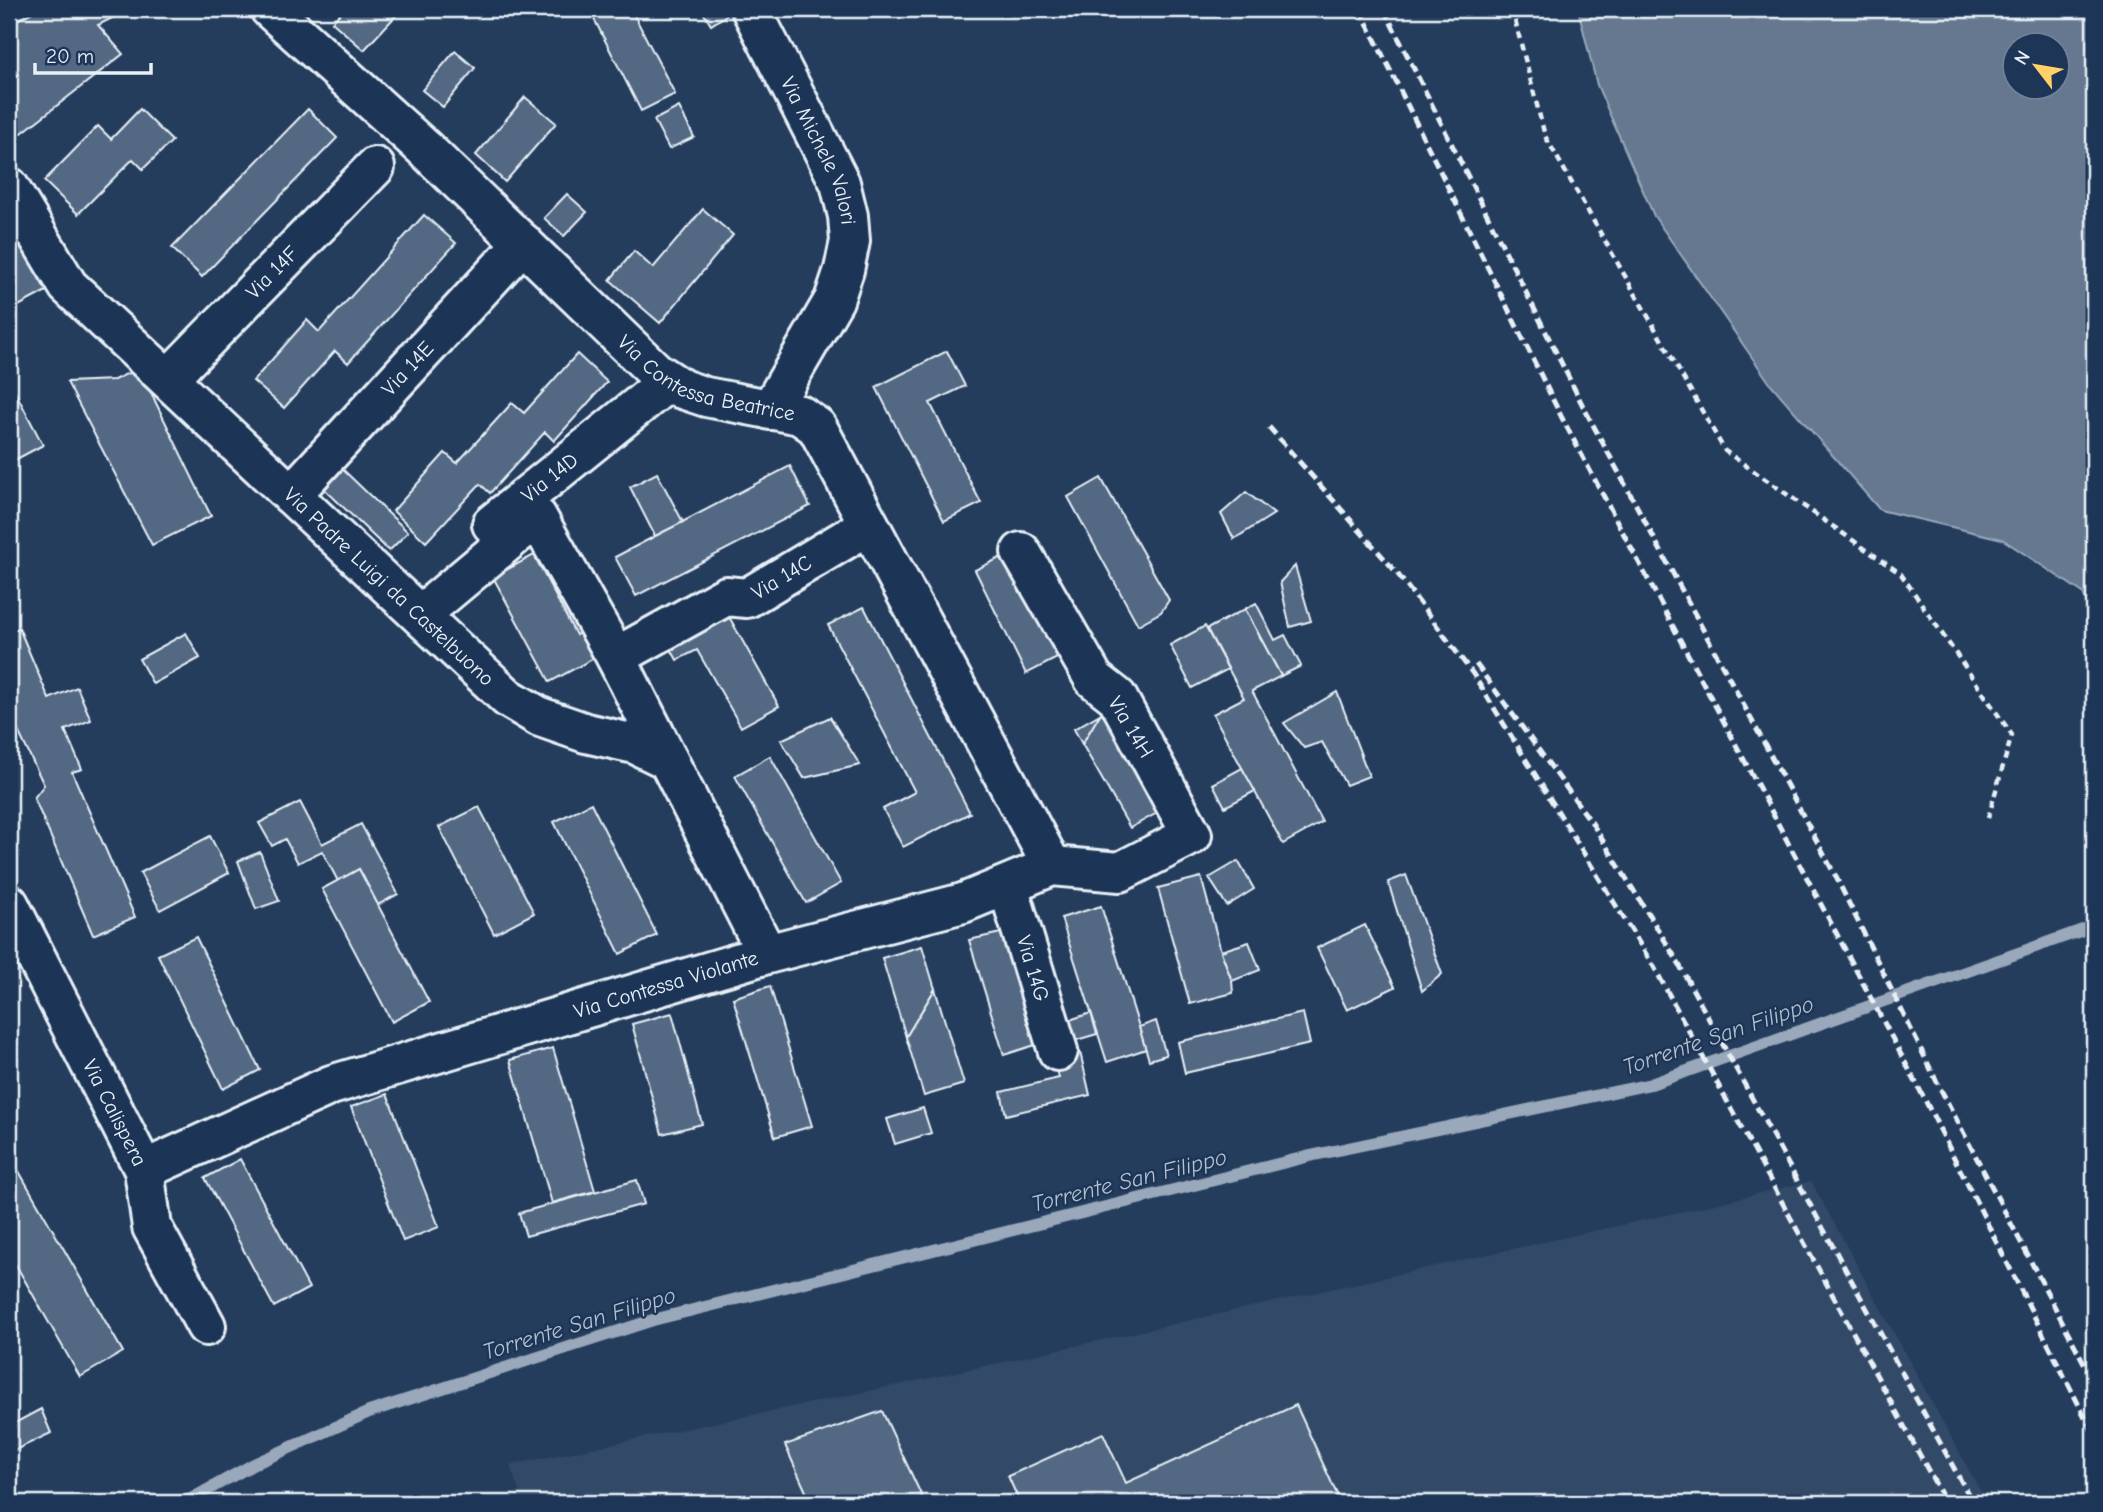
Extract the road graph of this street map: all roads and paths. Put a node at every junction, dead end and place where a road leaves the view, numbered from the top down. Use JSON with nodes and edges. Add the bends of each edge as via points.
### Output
{"nodes":[{"id":1,"x":751,"y":9,"type":"edge"},
{"id":2,"x":1512,"y":9,"type":"edge"},
{"id":3,"x":275,"y":10,"type":"edge"},
{"id":4,"x":375,"y":167,"type":"dead end"},
{"id":5,"x":9,"y":187,"type":"edge"},
{"id":6,"x":523,"y":243,"type":"junction"},
{"id":7,"x":168,"y":379,"type":"junction"},
{"id":8,"x":669,"y":381,"type":"junction"},
{"id":9,"x":770,"y":410,"type":"junction"},
{"id":10,"x":291,"y":495,"type":"junction"},
{"id":11,"x":869,"y":525,"type":"junction"},
{"id":12,"x":1021,"y":552,"type":"dead end"},
{"id":13,"x":460,"y":580,"type":"junction"},
{"id":14,"x":420,"y":615,"type":"junction"},
{"id":15,"x":616,"y":657,"type":"junction"},
{"id":16,"x":668,"y":760,"type":"junction"},
{"id":17,"x":1988,"y":818,"type":"dead end"},
{"id":18,"x":1192,"y":835,"type":"joint"},
{"id":19,"x":1052,"y":866,"type":"junction"},
{"id":20,"x":1008,"y":886,"type":"junction"},
{"id":21,"x":9,"y":904,"type":"edge"},
{"id":22,"x":767,"y":954,"type":"junction"},
{"id":23,"x":1058,"y":1051,"type":"dead end"},
{"id":24,"x":144,"y":1170,"type":"junction"},
{"id":25,"x":206,"y":1326,"type":"dead end"}],
"edges":[{"from":1,"to":9,"type":"street","name":"Via Michele Valori","via":[[840,183],[850,241],[834,300]]},
{"from":2,"to":17,"type":"path","via":[[1545,136],[1725,451],[1901,574],[2012,735]]},
{"from":3,"to":6,"type":"street","name":"Via Contessa Beatrice"},
{"from":4,"to":7,"type":"street","name":"Via 14F"},
{"from":5,"to":7,"type":"street","name":"Via Padre Luigi da Castelbuono","via":[[68,285]]},
{"from":6,"to":8,"type":"street","name":"Via Contessa Beatrice"},
{"from":6,"to":10,"type":"street","name":"Via 14E"},
{"from":7,"to":10,"type":"street","name":"Via Padre Luigi da Castelbuono"},
{"from":8,"to":9,"type":"street","name":"Via Contessa Beatrice","via":[[706,397]]},
{"from":8,"to":13,"type":"street","name":"Via 14D","via":[[449,558]]},
{"from":9,"to":11,"type":"street","name":"Via Contessa Beatrice","via":[[800,415],[817,427]]},
{"from":10,"to":14,"type":"street","name":"Via Padre Luigi da Castelbuono"},
{"from":11,"to":15,"type":"street","name":"Via 14C","via":[[747,598],[726,596]]},
{"from":11,"to":19,"type":"street","name":"Via Contessa Beatrice"},
{"from":12,"to":18,"type":"street","name":"Via 14H","via":[[1094,679],[1116,697]]},
{"from":13,"to":14,"type":"street"},
{"from":13,"to":15,"type":"street","via":[[537,517]]},
{"from":14,"to":16,"type":"street","name":"Via Padre Luigi da Castelbuono","via":[[508,698],[540,717],[635,744]]},
{"from":15,"to":16,"type":"street"},
{"from":16,"to":22,"type":"street"},
{"from":18,"to":19,"type":"street","name":"Via Contessa Violante","via":[[1120,872]]},
{"from":19,"to":20,"type":"street","name":"Via Contessa Violante"},
{"from":20,"to":22,"type":"street","name":"Via Contessa Violante","via":[[962,904]]},
{"from":20,"to":23,"type":"street","name":"Via 14G"},
{"from":21,"to":24,"type":"street","name":"Via Calispera"},
{"from":22,"to":24,"type":"street","name":"Via Contessa Violante","via":[[331,1085]]},
{"from":24,"to":25,"type":"street","name":"Via Calispera","via":[[152,1227]]}]}
